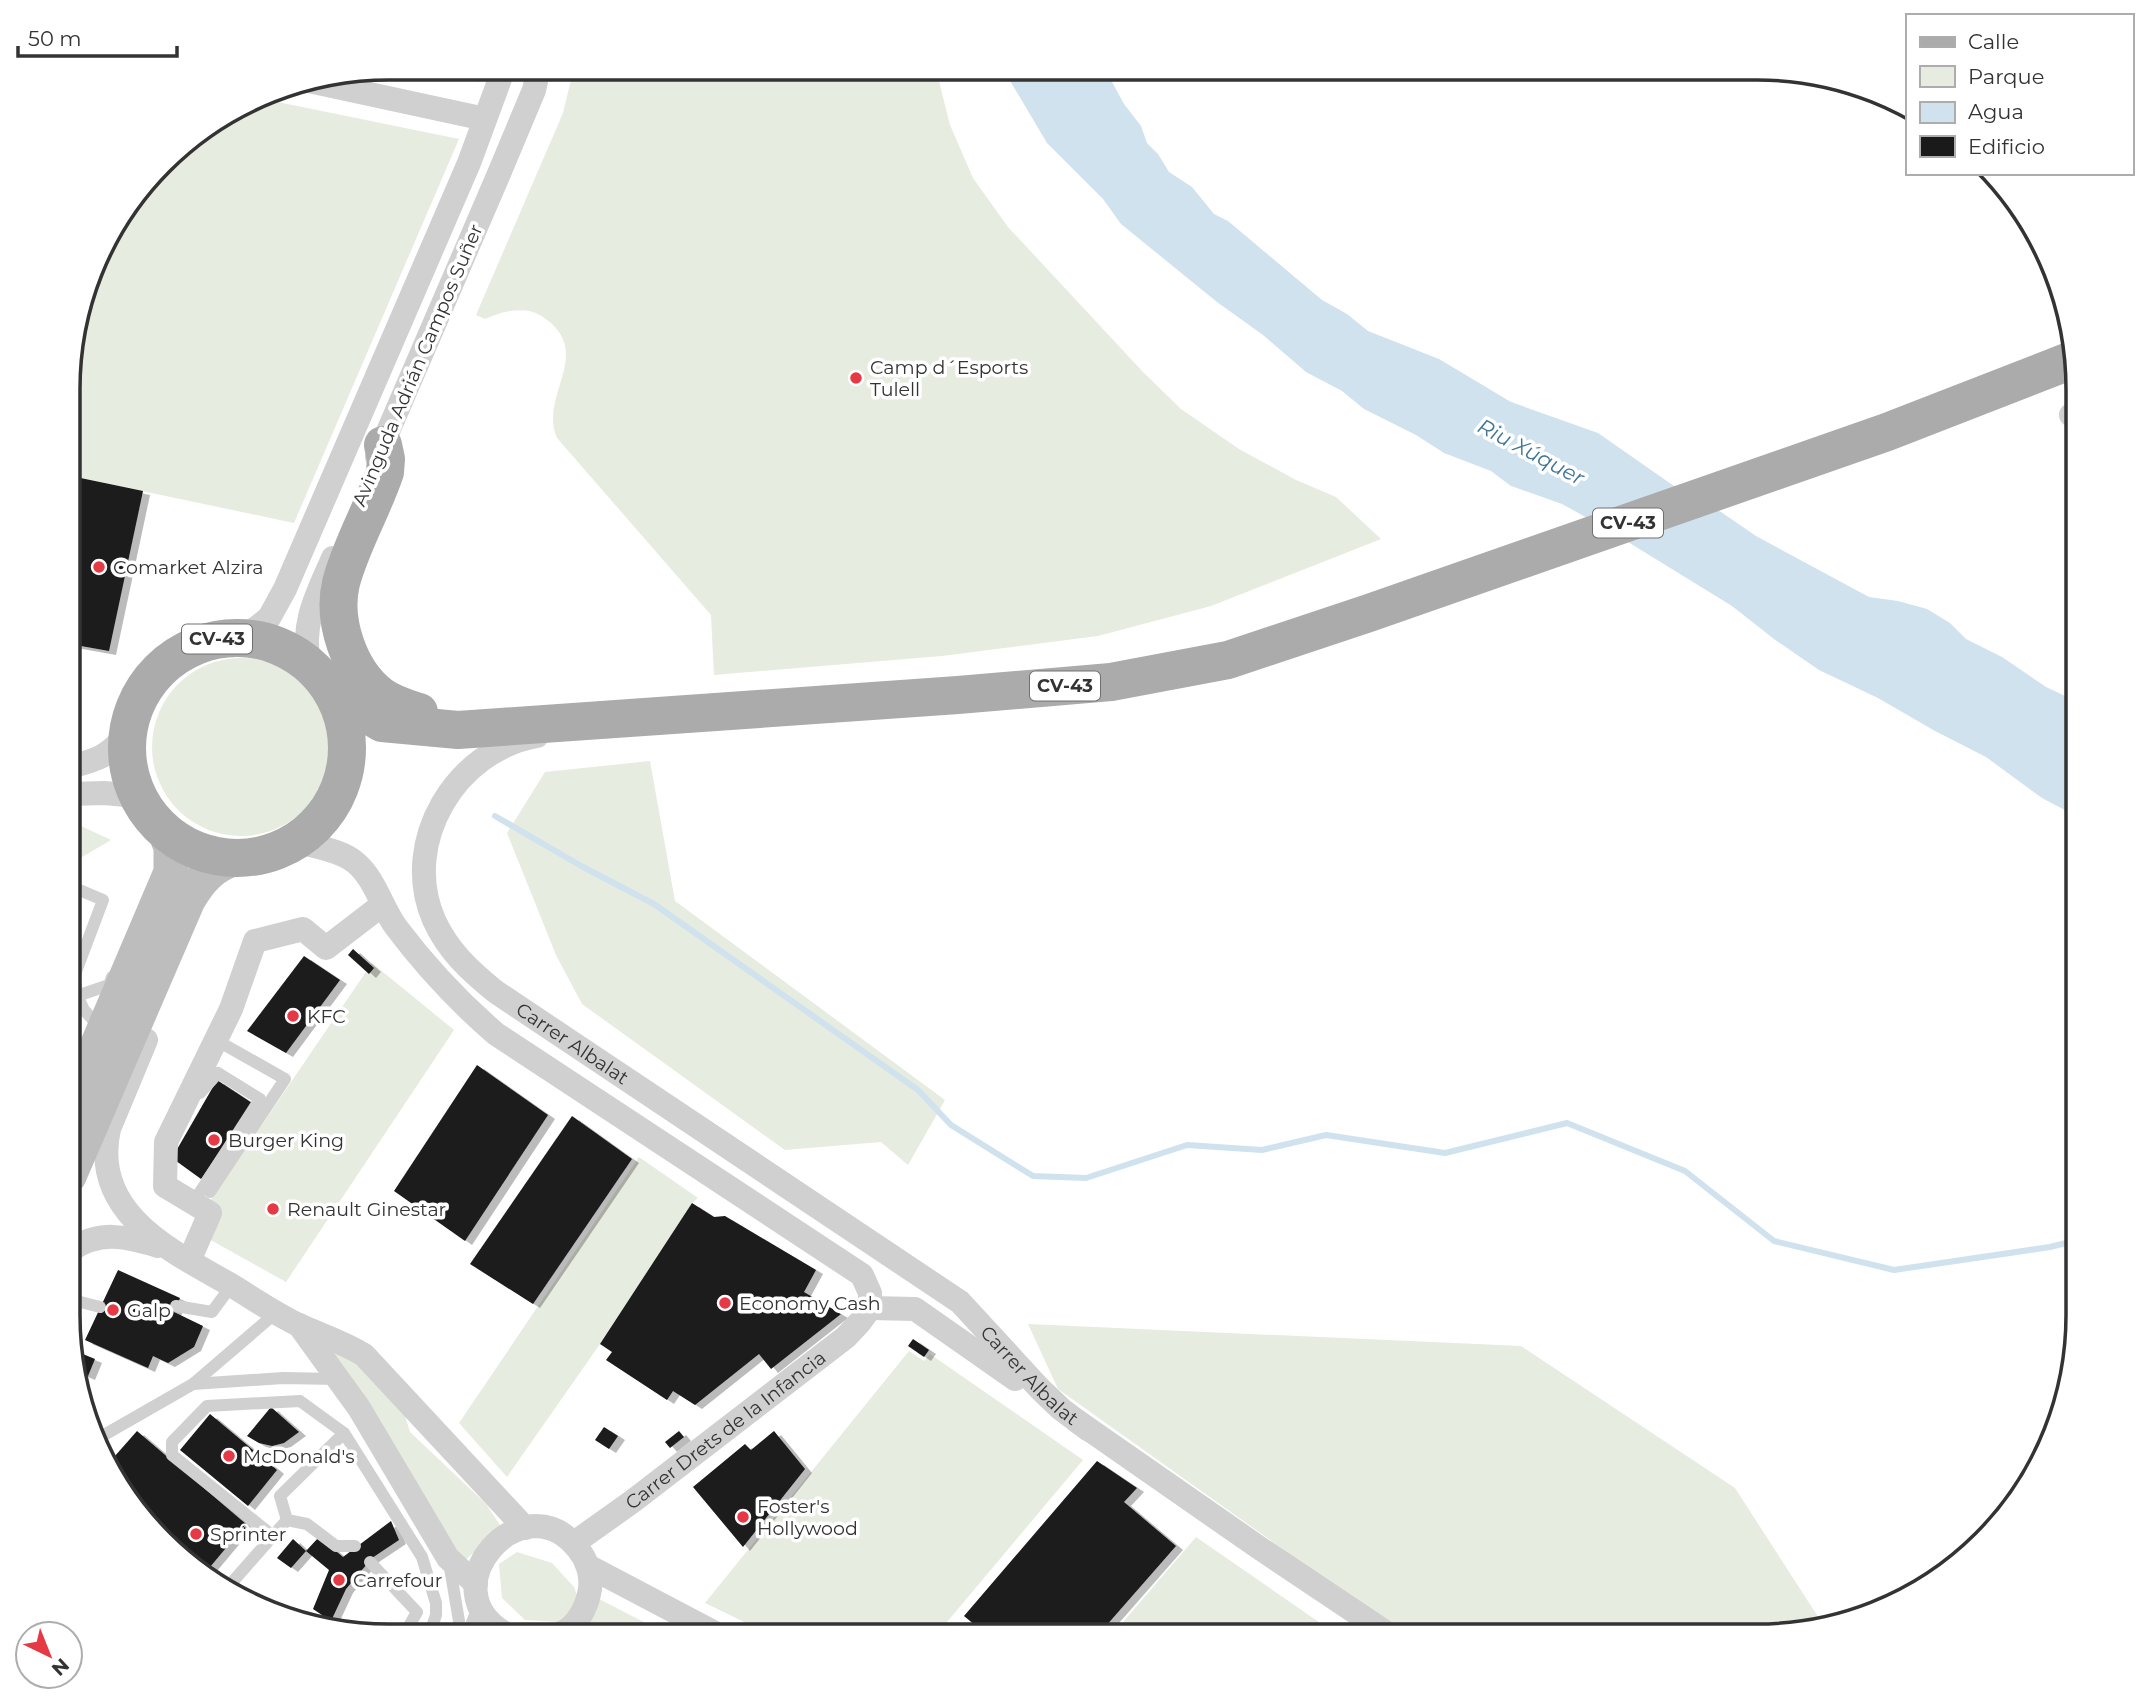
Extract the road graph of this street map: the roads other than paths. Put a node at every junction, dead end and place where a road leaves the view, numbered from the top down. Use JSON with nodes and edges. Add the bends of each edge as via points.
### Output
{"nodes":[{"id":1,"x":500,"y":80,"type":"edge"},
{"id":2,"x":536,"y":80,"type":"edge"},
{"id":3,"x":329,"y":86,"type":"edge"},
{"id":4,"x":485,"y":119,"type":"junction"},
{"id":5,"x":2065,"y":363,"type":"edge"},
{"id":6,"x":383,"y":445,"type":"junction"},
{"id":7,"x":244,"y":637,"type":"junction"},
{"id":8,"x":309,"y":664,"type":"junction"},
{"id":9,"x":334,"y":695,"type":"junction"},
{"id":10,"x":753,"y":709,"type":"junction"},
{"id":11,"x":638,"y":717,"type":"junction"},
{"id":12,"x":458,"y":730,"type":"junction"},
{"id":13,"x":127,"y":733,"type":"junction"},
{"id":14,"x":80,"y":764,"type":"edge"},
{"id":15,"x":341,"y":783,"type":"junction"},
{"id":16,"x":80,"y":794,"type":"edge"},
{"id":17,"x":137,"y":796,"type":"junction"},
{"id":18,"x":165,"y":832,"type":"junction"},
{"id":19,"x":296,"y":841,"type":"junction"},
{"id":20,"x":236,"y":859,"type":"junction"},
{"id":21,"x":80,"y":891,"type":"edge"},
{"id":22,"x":382,"y":905,"type":"junction"},
{"id":23,"x":181,"y":917,"type":"junction"},
{"id":24,"x":136,"y":956,"type":"junction"},
{"id":25,"x":80,"y":961,"type":"edge"},
{"id":26,"x":80,"y":995,"type":"edge"},
{"id":27,"x":80,"y":1005,"type":"edge"},
{"id":28,"x":102,"y":1037,"type":"junction"},
{"id":29,"x":216,"y":1040,"type":"junction"},
{"id":30,"x":80,"y":1087,"type":"edge"},
{"id":31,"x":176,"y":1121,"type":"junction"},
{"id":32,"x":80,"y":1151,"type":"edge"},
{"id":33,"x":197,"y":1205,"type":"junction"},
{"id":34,"x":80,"y":1242,"type":"edge"},
{"id":35,"x":165,"y":1248,"type":"junction"},
{"id":36,"x":189,"y":1261,"type":"junction"},
{"id":37,"x":231,"y":1286,"type":"junction"},
{"id":38,"x":80,"y":1302,"type":"edge"},
{"id":39,"x":176,"y":1306,"type":"dead end"},
{"id":40,"x":100,"y":1307,"type":"dead end"},
{"id":41,"x":870,"y":1308,"type":"junction"},
{"id":42,"x":277,"y":1312,"type":"junction"},
{"id":43,"x":299,"y":1325,"type":"junction"},
{"id":44,"x":338,"y":1379,"type":"junction"},
{"id":45,"x":193,"y":1384,"type":"junction"},
{"id":46,"x":1088,"y":1430,"type":"junction"},
{"id":47,"x":344,"y":1433,"type":"junction"},
{"id":48,"x":105,"y":1435,"type":"edge"},
{"id":49,"x":287,"y":1520,"type":"junction"},
{"id":50,"x":525,"y":1528,"type":"junction"},
{"id":51,"x":273,"y":1536,"type":"junction"},
{"id":52,"x":574,"y":1544,"type":"junction"},
{"id":53,"x":355,"y":1546,"type":"dead end"},
{"id":54,"x":448,"y":1558,"type":"junction"},
{"id":55,"x":370,"y":1562,"type":"dead end"},
{"id":56,"x":588,"y":1566,"type":"junction"},
{"id":57,"x":233,"y":1581,"type":"edge"},
{"id":58,"x":478,"y":1594,"type":"junction"},
{"id":59,"x":410,"y":1624,"type":"edge"},
{"id":60,"x":433,"y":1624,"type":"edge"},
{"id":61,"x":458,"y":1624,"type":"edge"},
{"id":62,"x":470,"y":1624,"type":"edge"},
{"id":63,"x":493,"y":1624,"type":"edge"},
{"id":64,"x":573,"y":1624,"type":"edge"},
{"id":65,"x":698,"y":1624,"type":"edge"},
{"id":66,"x":1373,"y":1624,"type":"edge"}],
"edges":[{"from":1,"to":4,"type":"street","name":"Avinguda Adrián Campos Suñer"},
{"from":2,"to":6,"type":"street","name":"Avinguda Adrián Campos Suñer"},
{"from":3,"to":4,"type":"street"},
{"from":4,"to":7,"type":"street","name":"Avinguda Adrián Campos Suñer","via":[[285,589],[269,618]]},
{"from":5,"to":10,"type":"main road","number":"CV-43","via":[[1886,432],[1228,660],[1111,682]]},
{"from":6,"to":8,"type":"street","name":"Avinguda Adrián Campos Suñer","via":[[308,622]]},
{"from":6,"to":11,"type":"main road","via":[[385,472],[345,572],[339,600],[347,649],[366,681],[401,707],[424,714],[539,709]]},
{"from":7,"to":8,"type":"main road","number":"CV-43","via":[[279,645]]},
{"from":7,"to":13,"type":"main road","number":"CV-43","via":[[211,640],[180,652],[155,673],[136,701]]},
{"from":8,"to":9,"type":"main road","number":"CV-43"},
{"from":9,"to":12,"type":"main road","number":"CV-43","via":[[382,723]]},
{"from":9,"to":15,"type":"main road","number":"CV-43","via":[[346,730]]},
{"from":10,"to":11,"type":"main road","number":"CV-43"},
{"from":10,"to":46,"type":"street","name":"Carrer Albalat","via":[[529,738],[481,760],[459,778],[432,825],[425,881],[433,918],[459,960],[496,992],[960,1302],[1040,1390]]},
{"from":11,"to":12,"type":"main road","number":"CV-43"},
{"from":12,"to":15,"type":"main road","number":"CV-43","via":[[374,753]]},
{"from":13,"to":14,"type":"street","via":[[98,760]]},
{"from":13,"to":17,"type":"main road","number":"CV-43","via":[[127,766]]},
{"from":15,"to":19,"type":"main road","number":"CV-43","via":[[330,806]]},
{"from":16,"to":17,"type":"street"},
{"from":17,"to":18,"type":"main road","number":"CV-43"},
{"from":18,"to":20,"type":"main road","number":"CV-43","via":[[187,847]]},
{"from":18,"to":24,"type":"main road","via":[[171,847],[171,872]]},
{"from":19,"to":20,"type":"main road","number":"CV-43","via":[[267,854]]},
{"from":19,"to":22,"type":"street","name":"Carrer Albalat","via":[[356,862]]},
{"from":20,"to":23,"type":"main road","via":[[208,871]]},
{"from":21,"to":25,"type":"lane","via":[[103,901]]},
{"from":22,"to":29,"type":"street","via":[[326,948],[303,929],[255,941]]},
{"from":22,"to":41,"type":"street","name":"Carrer Albalat","via":[[422,960],[496,1034],[862,1275],[870,1293]]},
{"from":23,"to":32,"type":"main road"},
{"from":23,"to":35,"type":"street","via":[[186,946],[106,1143],[112,1185],[121,1203]]},
{"from":24,"to":26,"type":"lane","via":[[109,985]]},
{"from":24,"to":28,"type":"main road"},
{"from":27,"to":28,"type":"lane"},
{"from":28,"to":30,"type":"main road"},
{"from":29,"to":31,"type":"street"},
{"from":29,"to":33,"type":"lane","via":[[285,1079]]},
{"from":31,"to":33,"type":"street","via":[[166,1142],[166,1186]]},
{"from":31,"to":33,"type":"lane","via":[[183,1120],[218,1073],[260,1099]]},
{"from":33,"to":36,"type":"street","via":[[210,1213]]},
{"from":34,"to":35,"type":"street","via":[[125,1236]]},
{"from":35,"to":36,"type":"street"},
{"from":36,"to":37,"type":"street"},
{"from":37,"to":39,"type":"lane","via":[[212,1312]]},
{"from":37,"to":42,"type":"street"},
{"from":38,"to":40,"type":"lane"},
{"from":41,"to":46,"type":"street","name":"Carrer Albalat","via":[[915,1309]]},
{"from":41,"to":52,"type":"street","name":"Carrer Drets de la Infancia","via":[[846,1336]]},
{"from":42,"to":43,"type":"street"},
{"from":42,"to":45,"type":"lane"},
{"from":43,"to":44,"type":"street"},
{"from":43,"to":50,"type":"street","via":[[364,1355]]},
{"from":44,"to":45,"type":"lane"},
{"from":44,"to":54,"type":"street"},
{"from":45,"to":48,"type":"lane"},
{"from":46,"to":66,"type":"street","name":"Carrer Albalat"},
{"from":47,"to":49,"type":"lane","via":[[280,1496]]},
{"from":47,"to":51,"type":"lane","via":[[300,1401],[206,1406],[172,1442],[172,1455]]},
{"from":47,"to":60,"type":"lane","via":[[422,1557],[436,1603]]},
{"from":49,"to":51,"type":"lane"},
{"from":49,"to":53,"type":"lane","via":[[307,1524],[336,1546]]},
{"from":50,"to":52,"type":"street","via":[[559,1533]]},
{"from":50,"to":58,"type":"street","via":[[509,1532],[491,1548],[478,1568]]},
{"from":51,"to":57,"type":"lane"},
{"from":52,"to":56,"type":"street"},
{"from":54,"to":58,"type":"street"},
{"from":54,"to":61,"type":"lane"},
{"from":55,"to":59,"type":"lane","via":[[417,1612]]},
{"from":56,"to":64,"type":"street","via":[[587,1604]]},
{"from":56,"to":65,"type":"street"},
{"from":58,"to":62,"type":"lane"},
{"from":58,"to":63,"type":"street"}]}
